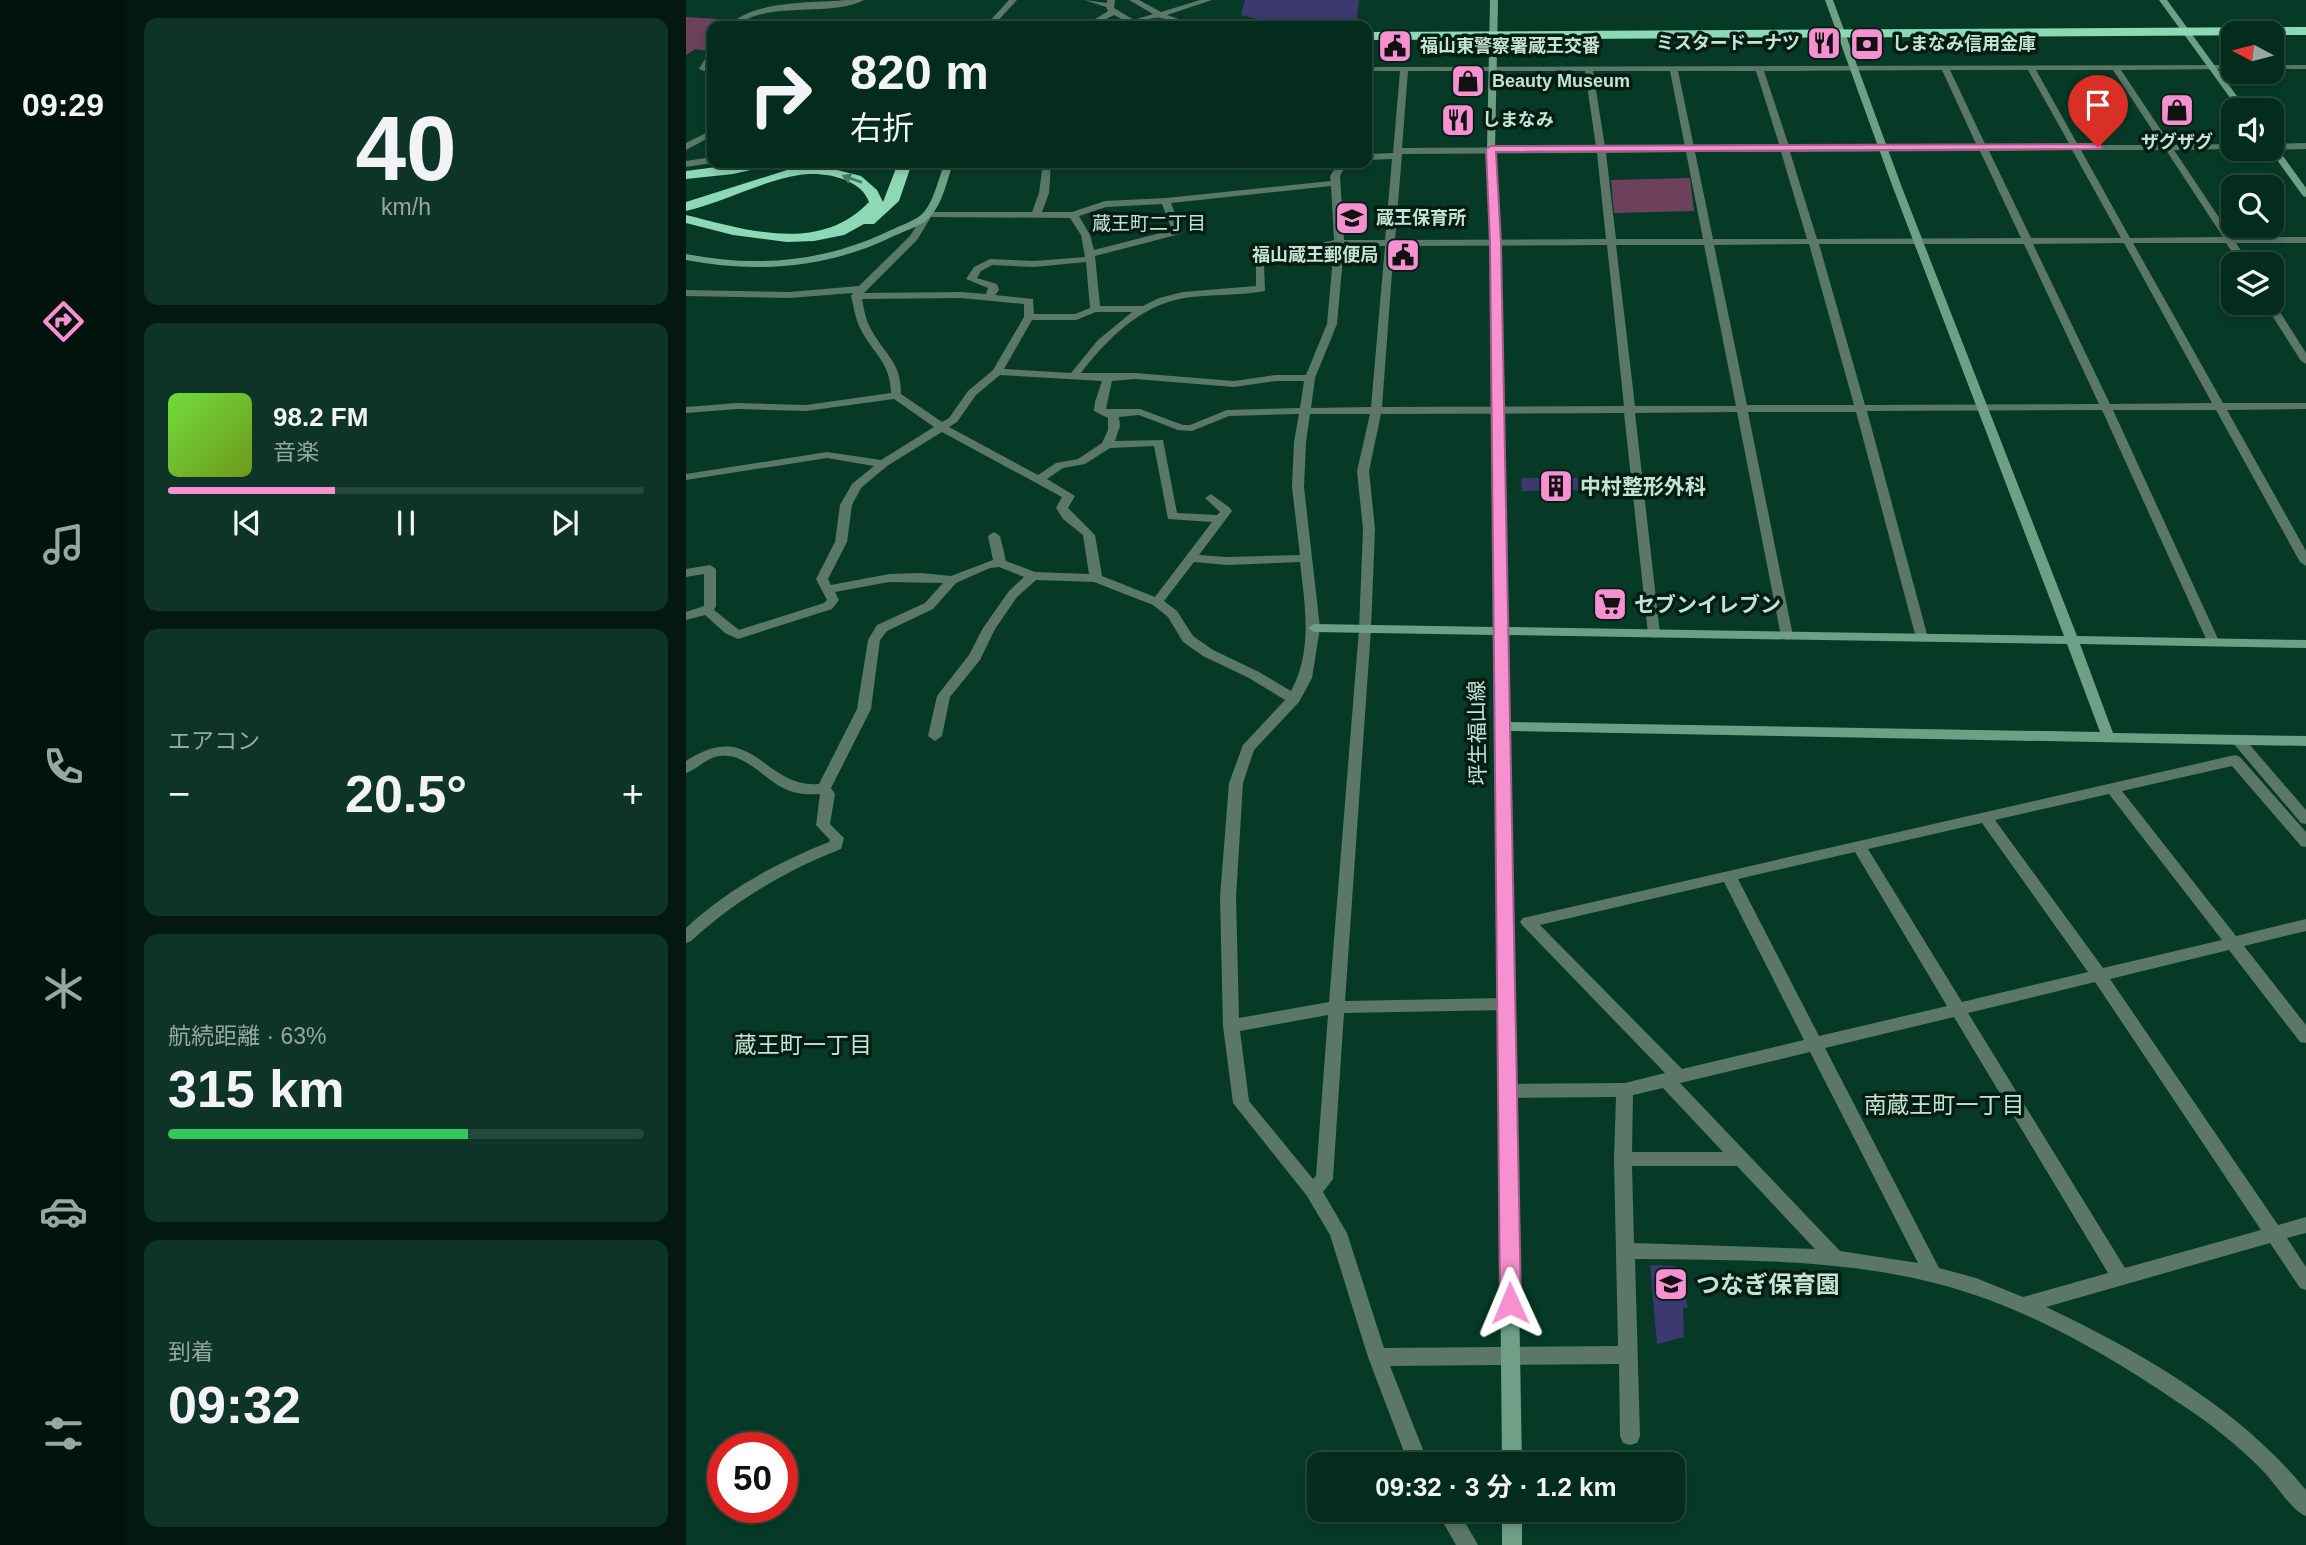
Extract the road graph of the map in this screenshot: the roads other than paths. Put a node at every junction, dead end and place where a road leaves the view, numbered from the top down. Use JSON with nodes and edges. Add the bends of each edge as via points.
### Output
{"nodes":[{"id":1,"x":860,"y":0,"type":"edge"},
{"id":2,"x":1013,"y":0,"type":"edge"},
{"id":3,"x":1088,"y":0,"type":"edge"},
{"id":4,"x":1133,"y":0,"type":"edge"},
{"id":5,"x":1208,"y":0,"type":"edge"},
{"id":6,"x":1494,"y":0,"type":"edge"},
{"id":7,"x":1829,"y":0,"type":"edge"},
{"id":8,"x":2163,"y":0,"type":"edge"},
{"id":9,"x":1112,"y":6,"type":"edge"},
{"id":10,"x":1160,"y":14,"type":"junction"},
{"id":11,"x":736,"y":21,"type":"edge"},
{"id":12,"x":994,"y":21,"type":"edge"},
{"id":13,"x":1093,"y":21,"type":"edge"},
{"id":14,"x":1131,"y":21,"type":"joint"},
{"id":15,"x":1180,"y":21,"type":"edge"},
{"id":16,"x":2306,"y":25,"type":"edge"},
{"id":17,"x":2184,"y":28,"type":"junction"},
{"id":18,"x":1372,"y":29,"type":"edge"},
{"id":19,"x":1839,"y":29,"type":"junction"},
{"id":20,"x":1492,"y":30,"type":"junction"},
{"id":21,"x":2306,"y":31,"type":"edge"},
{"id":22,"x":1372,"y":36,"type":"edge"},
{"id":23,"x":2210,"y":67,"type":"junction"},
{"id":24,"x":2221,"y":67,"type":"edge"},
{"id":25,"x":2284,"y":67,"type":"edge"},
{"id":26,"x":2306,"y":67,"type":"edge"},
{"id":27,"x":1759,"y":68,"type":"junction"},
{"id":28,"x":1853,"y":68,"type":"junction"},
{"id":29,"x":1945,"y":68,"type":"junction"},
{"id":30,"x":2031,"y":68,"type":"junction"},
{"id":31,"x":2116,"y":68,"type":"junction"},
{"id":32,"x":1372,"y":69,"type":"edge"},
{"id":33,"x":1491,"y":69,"type":"junction"},
{"id":34,"x":1589,"y":69,"type":"junction"},
{"id":35,"x":1674,"y":69,"type":"junction"},
{"id":36,"x":1404,"y":70,"type":"junction"},
{"id":37,"x":2234,"y":98,"type":"edge"},
{"id":38,"x":707,"y":136,"type":"edge"},
{"id":39,"x":2306,"y":146,"type":"edge"},
{"id":40,"x":686,"y":147,"type":"edge"},
{"id":41,"x":1984,"y":147,"type":"junction"},
{"id":42,"x":2074,"y":147,"type":"junction"},
{"id":43,"x":2221,"y":147,"type":"edge"},
{"id":44,"x":2284,"y":147,"type":"edge"},
{"id":45,"x":1785,"y":148,"type":"junction"},
{"id":46,"x":1884,"y":148,"type":"junction"},
{"id":47,"x":2168,"y":148,"type":"junction"},
{"id":48,"x":1491,"y":149,"type":"junction"},
{"id":49,"x":1601,"y":149,"type":"junction"},
{"id":50,"x":1691,"y":149,"type":"junction"},
{"id":51,"x":1397,"y":153,"type":"junction"},
{"id":52,"x":1372,"y":156,"type":"edge"},
{"id":53,"x":707,"y":161,"type":"edge"},
{"id":54,"x":2282,"y":161,"type":"edge"},
{"id":55,"x":686,"y":164,"type":"edge"},
{"id":56,"x":742,"y":168,"type":"edge"},
{"id":57,"x":793,"y":168,"type":"edge"},
{"id":58,"x":794,"y":168,"type":"edge"},
{"id":59,"x":810,"y":168,"type":"edge"},
{"id":60,"x":904,"y":168,"type":"edge"},
{"id":61,"x":947,"y":168,"type":"edge"},
{"id":62,"x":1046,"y":168,"type":"edge"},
{"id":63,"x":1340,"y":168,"type":"edge"},
{"id":64,"x":686,"y":175,"type":"edge"},
{"id":65,"x":1334,"y":183,"type":"junction"},
{"id":66,"x":2306,"y":194,"type":"edge"},
{"id":67,"x":686,"y":200,"type":"edge"},
{"id":68,"x":1166,"y":201,"type":"junction"},
{"id":69,"x":686,"y":207,"type":"edge"},
{"id":70,"x":928,"y":215,"type":"junction"},
{"id":71,"x":1036,"y":215,"type":"junction"},
{"id":72,"x":1073,"y":215,"type":"junction"},
{"id":73,"x":686,"y":219,"type":"edge"},
{"id":74,"x":686,"y":226,"type":"edge"},
{"id":75,"x":2306,"y":240,"type":"edge"},
{"id":76,"x":1918,"y":241,"type":"junction"},
{"id":77,"x":2026,"y":241,"type":"junction"},
{"id":78,"x":2127,"y":241,"type":"junction"},
{"id":79,"x":2230,"y":241,"type":"junction"},
{"id":80,"x":1711,"y":242,"type":"junction"},
{"id":81,"x":1813,"y":242,"type":"junction"},
{"id":82,"x":1390,"y":243,"type":"junction"},
{"id":83,"x":1495,"y":243,"type":"junction"},
{"id":84,"x":1612,"y":243,"type":"junction"},
{"id":85,"x":1339,"y":244,"type":"junction"},
{"id":86,"x":2237,"y":252,"type":"edge"},
{"id":87,"x":1090,"y":256,"type":"junction"},
{"id":88,"x":686,"y":257,"type":"edge"},
{"id":89,"x":686,"y":293,"type":"edge"},
{"id":90,"x":859,"y":293,"type":"junction"},
{"id":91,"x":989,"y":298,"type":"junction"},
{"id":92,"x":1095,"y":309,"type":"junction"},
{"id":93,"x":1146,"y":309,"type":"junction"},
{"id":94,"x":2277,"y":315,"type":"edge"},
{"id":95,"x":1029,"y":317,"type":"junction"},
{"id":96,"x":2306,"y":361,"type":"edge"},
{"id":97,"x":997,"y":372,"type":"junction"},
{"id":98,"x":1073,"y":377,"type":"junction"},
{"id":99,"x":1108,"y":378,"type":"junction"},
{"id":100,"x":1310,"y":378,"type":"junction"},
{"id":101,"x":896,"y":395,"type":"junction"},
{"id":102,"x":2220,"y":406,"type":"junction"},
{"id":103,"x":2306,"y":406,"type":"edge"},
{"id":104,"x":2106,"y":407,"type":"junction"},
{"id":105,"x":1982,"y":409,"type":"junction"},
{"id":106,"x":686,"y":410,"type":"edge"},
{"id":107,"x":1743,"y":410,"type":"junction"},
{"id":108,"x":1861,"y":410,"type":"junction"},
{"id":109,"x":1376,"y":411,"type":"junction"},
{"id":110,"x":1497,"y":411,"type":"junction"},
{"id":111,"x":1630,"y":411,"type":"junction"},
{"id":112,"x":1306,"y":412,"type":"junction"},
{"id":113,"x":1112,"y":414,"type":"junction"},
{"id":114,"x":943,"y":428,"type":"junction"},
{"id":115,"x":1107,"y":444,"type":"junction"},
{"id":116,"x":883,"y":464,"type":"junction"},
{"id":117,"x":686,"y":477,"type":"edge"},
{"id":118,"x":1041,"y":478,"type":"junction"},
{"id":119,"x":1211,"y":498,"type":"dead end"},
{"id":120,"x":1218,"y":519,"type":"junction"},
{"id":121,"x":994,"y":536,"type":"dead end"},
{"id":122,"x":1191,"y":558,"type":"junction"},
{"id":123,"x":1306,"y":558,"type":"junction"},
{"id":124,"x":2306,"y":562,"type":"edge"},
{"id":125,"x":1000,"y":563,"type":"junction"},
{"id":126,"x":686,"y":573,"type":"edge"},
{"id":127,"x":1033,"y":576,"type":"junction"},
{"id":128,"x":1096,"y":578,"type":"junction"},
{"id":129,"x":952,"y":580,"type":"junction"},
{"id":130,"x":827,"y":590,"type":"junction"},
{"id":131,"x":1157,"y":602,"type":"junction"},
{"id":132,"x":707,"y":611,"type":"junction"},
{"id":133,"x":686,"y":616,"type":"edge"},
{"id":134,"x":1314,"y":628,"type":"junction"},
{"id":135,"x":1365,"y":629,"type":"junction"},
{"id":136,"x":1500,"y":631,"type":"junction"},
{"id":137,"x":1654,"y":634,"type":"junction"},
{"id":138,"x":1787,"y":636,"type":"junction"},
{"id":139,"x":1922,"y":638,"type":"junction"},
{"id":140,"x":2073,"y":639,"type":"junction"},
{"id":141,"x":2213,"y":641,"type":"junction"},
{"id":142,"x":2306,"y":644,"type":"edge"},
{"id":143,"x":1294,"y":699,"type":"junction"},
{"id":144,"x":1502,"y":726,"type":"junction"},
{"id":145,"x":935,"y":736,"type":"dead end"},
{"id":146,"x":2108,"y":737,"type":"junction"},
{"id":147,"x":2238,"y":740,"type":"junction"},
{"id":148,"x":2306,"y":741,"type":"edge"},
{"id":149,"x":686,"y":768,"type":"edge"},
{"id":150,"x":824,"y":789,"type":"junction"},
{"id":151,"x":2113,"y":789,"type":"junction"},
{"id":152,"x":1987,"y":819,"type":"junction"},
{"id":153,"x":2306,"y":819,"type":"edge"},
{"id":154,"x":2306,"y":842,"type":"edge"},
{"id":155,"x":1859,"y":847,"type":"junction"},
{"id":156,"x":1729,"y":877,"type":"junction"},
{"id":157,"x":2306,"y":925,"type":"edge"},
{"id":158,"x":686,"y":937,"type":"edge"},
{"id":159,"x":2234,"y":944,"type":"junction"},
{"id":160,"x":2099,"y":975,"type":"junction"},
{"id":161,"x":1506,"y":1004,"type":"junction"},
{"id":162,"x":1337,"y":1007,"type":"junction"},
{"id":163,"x":1959,"y":1009,"type":"junction"},
{"id":164,"x":1231,"y":1026,"type":"junction"},
{"id":165,"x":2306,"y":1037,"type":"edge"},
{"id":166,"x":1814,"y":1043,"type":"junction"},
{"id":167,"x":1673,"y":1079,"type":"junction"},
{"id":168,"x":1625,"y":1090,"type":"junction"},
{"id":169,"x":1507,"y":1091,"type":"junction"},
{"id":170,"x":1623,"y":1159,"type":"junction"},
{"id":171,"x":1741,"y":1159,"type":"junction"},
{"id":172,"x":1314,"y":1191,"type":"junction"},
{"id":173,"x":2306,"y":1226,"type":"edge"},
{"id":174,"x":2273,"y":1234,"type":"junction"},
{"id":175,"x":1626,"y":1251,"type":"junction"},
{"id":176,"x":1834,"y":1257,"type":"junction"},
{"id":177,"x":1933,"y":1275,"type":"junction"},
{"id":178,"x":2120,"y":1277,"type":"junction"},
{"id":179,"x":2306,"y":1282,"type":"edge"},
{"id":180,"x":2023,"y":1305,"type":"junction"},
{"id":181,"x":1629,"y":1355,"type":"junction"},
{"id":182,"x":1511,"y":1356,"type":"junction"},
{"id":183,"x":1377,"y":1357,"type":"junction"},
{"id":184,"x":1630,"y":1436,"type":"dead end"},
{"id":185,"x":1414,"y":1452,"type":"edge"},
{"id":186,"x":1512,"y":1452,"type":"edge"},
{"id":187,"x":2306,"y":1506,"type":"edge"},
{"id":188,"x":1454,"y":1522,"type":"edge"},
{"id":189,"x":1512,"y":1522,"type":"edge"},
{"id":190,"x":1468,"y":1545,"type":"edge"},
{"id":191,"x":1512,"y":1545,"type":"edge"}],
"edges":[{"from":1,"to":11,"type":"street","via":[[765,6]]},
{"from":2,"to":12,"type":"street"},
{"from":3,"to":9,"type":"street"},
{"from":4,"to":10,"type":"street"},
{"from":5,"to":10,"type":"street"},
{"from":6,"to":20,"type":"street","name":"坪生福山線"},
{"from":7,"to":19,"type":"street"},
{"from":8,"to":17,"type":"street"},
{"from":9,"to":13,"type":"street"},
{"from":9,"to":14,"type":"street"},
{"from":10,"to":14,"type":"street"},
{"from":10,"to":15,"type":"street"},
{"from":16,"to":17,"type":"highway"},
{"from":17,"to":19,"type":"highway"},
{"from":17,"to":21,"type":"highway"},
{"from":17,"to":23,"type":"street"},
{"from":18,"to":20,"type":"highway"},
{"from":19,"to":20,"type":"highway"},
{"from":19,"to":28,"type":"street"},
{"from":20,"to":22,"type":"highway"},
{"from":20,"to":33,"type":"street","name":"坪生福山線"},
{"from":23,"to":24,"type":"street"},
{"from":23,"to":31,"type":"street"},
{"from":23,"to":37,"type":"street"},
{"from":25,"to":26,"type":"street"},
{"from":27,"to":28,"type":"street"},
{"from":27,"to":35,"type":"street"},
{"from":27,"to":45,"type":"street"},
{"from":28,"to":29,"type":"street"},
{"from":28,"to":46,"type":"street"},
{"from":29,"to":30,"type":"street"},
{"from":29,"to":41,"type":"street"},
{"from":30,"to":31,"type":"street"},
{"from":30,"to":42,"type":"street"},
{"from":31,"to":47,"type":"street"},
{"from":32,"to":36,"type":"street"},
{"from":33,"to":34,"type":"street"},
{"from":33,"to":36,"type":"street"},
{"from":33,"to":48,"type":"street","name":"坪生福山線"},
{"from":34,"to":35,"type":"street"},
{"from":34,"to":49,"type":"street"},
{"from":35,"to":50,"type":"street"},
{"from":36,"to":51,"type":"street"},
{"from":38,"to":40,"type":"street"},
{"from":39,"to":44,"type":"street"},
{"from":41,"to":42,"type":"street"},
{"from":41,"to":46,"type":"street"},
{"from":41,"to":77,"type":"street"},
{"from":42,"to":47,"type":"street"},
{"from":42,"to":78,"type":"street"},
{"from":43,"to":47,"type":"street"},
{"from":45,"to":46,"type":"street"},
{"from":45,"to":50,"type":"street"},
{"from":45,"to":81,"type":"street"},
{"from":46,"to":76,"type":"street"},
{"from":47,"to":79,"type":"street"},
{"from":48,"to":49,"type":"street"},
{"from":48,"to":51,"type":"street"},
{"from":48,"to":83,"type":"street","name":"坪生福山線"},
{"from":49,"to":50,"type":"street"},
{"from":49,"to":84,"type":"street"},
{"from":50,"to":80,"type":"street"},
{"from":51,"to":52,"type":"street"},
{"from":51,"to":82,"type":"street"},
{"from":53,"to":55,"type":"street"},
{"from":54,"to":66,"type":"street"},
{"from":56,"to":64,"type":"highway"},
{"from":57,"to":67,"type":"highway"},
{"from":58,"to":69,"type":"highway"},
{"from":73,"to":59,"type":"highway","one_way":true,"via":[[750,235],[797,238],[843,228],[869,213],[876,203],[871,188],[863,182]]},
{"from":60,"to":74,"type":"highway","via":[[897,191],[880,214],[832,237],[796,243],[753,242]]},
{"from":61,"to":70,"type":"street"},
{"from":62,"to":71,"type":"street"},
{"from":63,"to":65,"type":"street"},
{"from":65,"to":68,"type":"street"},
{"from":65,"to":85,"type":"street"},
{"from":68,"to":72,"type":"street","via":[[1105,204]]},
{"from":68,"to":87,"type":"street","via":[[1177,232]]},
{"from":70,"to":71,"type":"street"},
{"from":70,"to":88,"type":"street","via":[[891,235],[780,265],[711,263]]},
{"from":70,"to":90,"type":"street","via":[[889,265]]},
{"from":71,"to":72,"type":"street"},
{"from":72,"to":87,"type":"street","via":[[1081,223]]},
{"from":75,"to":79,"type":"street"},
{"from":76,"to":77,"type":"street"},
{"from":76,"to":81,"type":"street"},
{"from":76,"to":105,"type":"street"},
{"from":77,"to":78,"type":"street"},
{"from":77,"to":104,"type":"street"},
{"from":78,"to":79,"type":"street"},
{"from":78,"to":102,"type":"street"},
{"from":79,"to":86,"type":"street"},
{"from":80,"to":81,"type":"street"},
{"from":80,"to":84,"type":"street"},
{"from":80,"to":107,"type":"street"},
{"from":81,"to":108,"type":"street"},
{"from":82,"to":83,"type":"street"},
{"from":82,"to":85,"type":"street"},
{"from":82,"to":109,"type":"street"},
{"from":83,"to":84,"type":"street"},
{"from":83,"to":110,"type":"street","name":"坪生福山線"},
{"from":84,"to":111,"type":"street"},
{"from":85,"to":93,"type":"street","via":[[1259,261],[1261,289],[1165,299]]},
{"from":85,"to":100,"type":"street","via":[[1332,324]]},
{"from":87,"to":91,"type":"street","via":[[982,265],[971,279],[993,286]]},
{"from":87,"to":92,"type":"street"},
{"from":89,"to":90,"type":"street"},
{"from":90,"to":91,"type":"street"},
{"from":90,"to":101,"type":"street","via":[[864,326],[887,354]]},
{"from":91,"to":95,"type":"street","via":[[1029,301]]},
{"from":92,"to":93,"type":"street"},
{"from":92,"to":95,"type":"street","via":[[1076,317]]},
{"from":93,"to":98,"type":"street","via":[[1115,328]]},
{"from":94,"to":96,"type":"street"},
{"from":95,"to":97,"type":"street"},
{"from":97,"to":98,"type":"street"},
{"from":97,"to":114,"type":"street"},
{"from":98,"to":99,"type":"street"},
{"from":99,"to":100,"type":"street","via":[[1234,384]]},
{"from":99,"to":113,"type":"street","via":[[1100,411]]},
{"from":100,"to":112,"type":"street"},
{"from":101,"to":106,"type":"street","via":[[806,408]]},
{"from":101,"to":114,"type":"street"},
{"from":102,"to":103,"type":"street"},
{"from":102,"to":104,"type":"street"},
{"from":102,"to":124,"type":"street"},
{"from":104,"to":105,"type":"street"},
{"from":104,"to":141,"type":"street"},
{"from":105,"to":108,"type":"street"},
{"from":105,"to":140,"type":"street"},
{"from":107,"to":108,"type":"street"},
{"from":107,"to":111,"type":"street"},
{"from":107,"to":138,"type":"street"},
{"from":108,"to":139,"type":"street"},
{"from":109,"to":110,"type":"street"},
{"from":109,"to":112,"type":"street"},
{"from":109,"to":135,"type":"street","via":[[1363,471],[1369,529]]},
{"from":110,"to":111,"type":"street"},
{"from":110,"to":136,"type":"street","name":"坪生福山線"},
{"from":111,"to":137,"type":"street"},
{"from":112,"to":113,"type":"street","via":[[1227,413],[1192,428],[1140,412]]},
{"from":112,"to":123,"type":"street","via":[[1298,487]]},
{"from":113,"to":115,"type":"street","via":[[1114,431]]},
{"from":114,"to":116,"type":"street"},
{"from":114,"to":118,"type":"street"},
{"from":115,"to":118,"type":"street","via":[[1081,462],[1060,465]]},
{"from":115,"to":120,"type":"street","via":[[1159,442],[1172,516]]},
{"from":116,"to":117,"type":"street","via":[[827,455]]},
{"from":116,"to":130,"type":"street","via":[[856,486],[846,505],[841,541],[822,579]]},
{"from":118,"to":128,"type":"street","via":[[1069,496],[1062,508],[1091,538]]},
{"from":119,"to":120,"type":"street","via":[[1226,511]]},
{"from":120,"to":122,"type":"street"},
{"from":121,"to":125,"type":"street"},
{"from":122,"to":123,"type":"street"},
{"from":122,"to":131,"type":"street"},
{"from":123,"to":134,"type":"street"},
{"from":125,"to":127,"type":"street"},
{"from":125,"to":129,"type":"street"},
{"from":126,"to":132,"type":"street","via":[[710,569]]},
{"from":127,"to":128,"type":"street"},
{"from":127,"to":145,"type":"street","via":[[1013,594],[975,657],[944,696]]},
{"from":128,"to":131,"type":"street"},
{"from":129,"to":130,"type":"street","via":[[869,579]]},
{"from":129,"to":150,"type":"street","via":[[929,606],[881,628],[874,640],[864,709]]},
{"from":130,"to":132,"type":"street","via":[[833,600],[828,606],[738,635]]},
{"from":131,"to":143,"type":"street","via":[[1173,614],[1188,639]]},
{"from":132,"to":133,"type":"street"},
{"from":134,"to":135,"type":"street"},
{"from":134,"to":143,"type":"street","via":[[1305,678]]},
{"from":135,"to":136,"type":"street"},
{"from":135,"to":162,"type":"street"},
{"from":136,"to":137,"type":"street"},
{"from":136,"to":144,"type":"street","name":"坪生福山線"},
{"from":137,"to":138,"type":"street"},
{"from":138,"to":139,"type":"street"},
{"from":139,"to":140,"type":"street"},
{"from":140,"to":141,"type":"street"},
{"from":140,"to":146,"type":"street"},
{"from":141,"to":142,"type":"street"},
{"from":143,"to":164,"type":"street","via":[[1248,748],[1236,783],[1228,897]]},
{"from":144,"to":146,"type":"street"},
{"from":144,"to":161,"type":"street","name":"坪生福山線"},
{"from":146,"to":147,"type":"street"},
{"from":147,"to":148,"type":"street"},
{"from":147,"to":153,"type":"street"},
{"from":149,"to":150,"type":"street","via":[[718,751],[733,751],[783,782],[800,789]]},
{"from":150,"to":158,"type":"street","via":[[828,794],[823,825],[837,838],[836,845],[763,878],[714,910]]},
{"from":151,"to":152,"type":"street"},
{"from":151,"to":154,"type":"street","via":[[2235,760]]},
{"from":151,"to":159,"type":"street"},
{"from":152,"to":155,"type":"street"},
{"from":152,"to":160,"type":"street"},
{"from":155,"to":156,"type":"street"},
{"from":155,"to":163,"type":"street"},
{"from":156,"to":166,"type":"street"},
{"from":156,"to":167,"type":"street","via":[[1528,922]]},
{"from":157,"to":159,"type":"street"},
{"from":159,"to":160,"type":"street"},
{"from":159,"to":165,"type":"street"},
{"from":160,"to":163,"type":"street"},
{"from":160,"to":174,"type":"street"},
{"from":161,"to":162,"type":"street"},
{"from":161,"to":169,"type":"street","name":"坪生福山線"},
{"from":162,"to":164,"type":"street"},
{"from":162,"to":172,"type":"street","via":[[1324,1179]]},
{"from":163,"to":166,"type":"street"},
{"from":163,"to":178,"type":"street"},
{"from":164,"to":172,"type":"street","via":[[1241,1103]]},
{"from":166,"to":167,"type":"street"},
{"from":166,"to":177,"type":"street"},
{"from":167,"to":168,"type":"street"},
{"from":167,"to":171,"type":"street"},
{"from":168,"to":169,"type":"street"},
{"from":168,"to":170,"type":"street"},
{"from":169,"to":182,"type":"street","name":"坪生福山線"},
{"from":170,"to":171,"type":"street"},
{"from":170,"to":175,"type":"street"},
{"from":171,"to":176,"type":"street"},
{"from":172,"to":183,"type":"street","via":[[1338,1233]]},
{"from":173,"to":174,"type":"street"},
{"from":174,"to":178,"type":"street"},
{"from":174,"to":179,"type":"street"},
{"from":175,"to":176,"type":"street"},
{"from":175,"to":181,"type":"street"},
{"from":176,"to":177,"type":"street"},
{"from":177,"to":180,"type":"street"},
{"from":178,"to":180,"type":"street"},
{"from":180,"to":187,"type":"street","via":[[2087,1337],[2205,1409],[2253,1446]]},
{"from":181,"to":182,"type":"street"},
{"from":181,"to":184,"type":"street"},
{"from":182,"to":183,"type":"street"},
{"from":182,"to":186,"type":"street","name":"坪生福山線"},
{"from":183,"to":185,"type":"street"},
{"from":188,"to":190,"type":"street"},
{"from":189,"to":191,"type":"street"}]}
